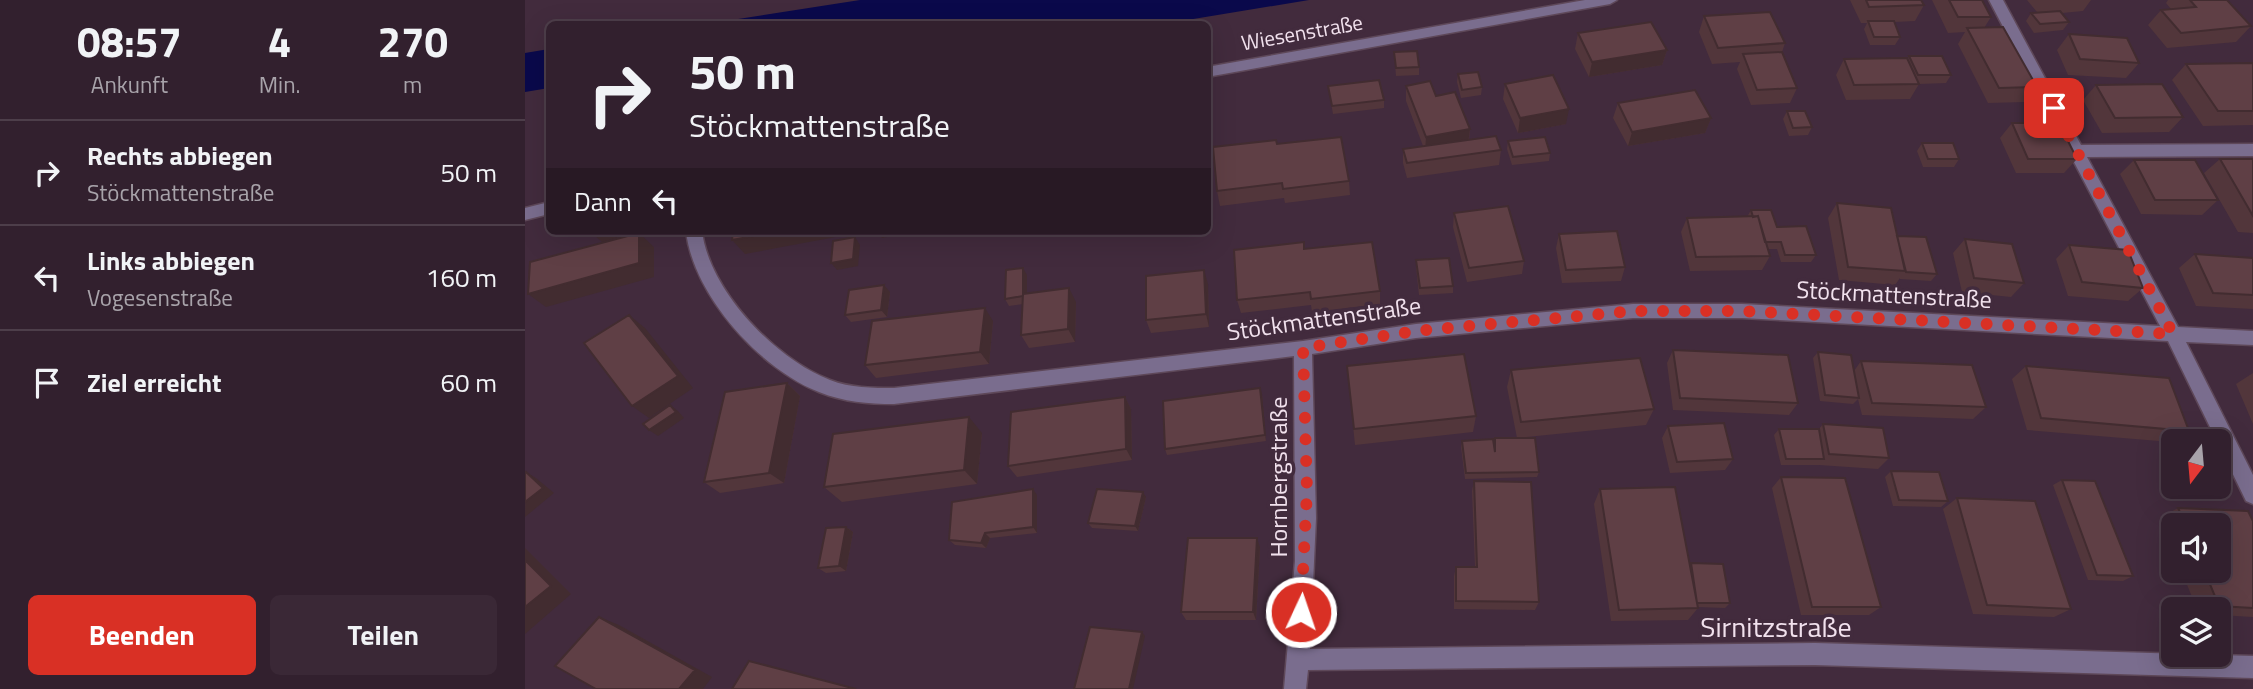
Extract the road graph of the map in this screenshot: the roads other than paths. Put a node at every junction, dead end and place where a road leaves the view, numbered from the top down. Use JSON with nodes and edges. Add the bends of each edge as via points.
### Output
{"nodes":[{"id":1,"x":1610,"y":0,"type":"edge"},
{"id":2,"x":1996,"y":0,"type":"edge"},
{"id":3,"x":1211,"y":71,"type":"edge"},
{"id":4,"x":2253,"y":150,"type":"edge"},
{"id":5,"x":2077,"y":151,"type":"junction"},
{"id":6,"x":546,"y":209,"type":"edge"},
{"id":7,"x":525,"y":214,"type":"edge"},
{"id":8,"x":695,"y":235,"type":"edge"},
{"id":9,"x":2173,"y":334,"type":"junction"},
{"id":10,"x":2253,"y":338,"type":"edge"},
{"id":11,"x":1303,"y":348,"type":"junction"},
{"id":12,"x":2253,"y":495,"type":"edge"},
{"id":13,"x":1299,"y":660,"type":"junction"},
{"id":14,"x":2253,"y":667,"type":"edge"},
{"id":15,"x":1295,"y":689,"type":"edge"}],
"edges":[{"from":1,"to":3,"type":"street","name":"Wiesenstraße"},
{"from":2,"to":5,"type":"street"},
{"from":4,"to":5,"type":"street"},
{"from":5,"to":9,"type":"street"},
{"from":6,"to":7,"type":"street"},
{"from":8,"to":11,"type":"street","name":"Stöckmattenstraße","via":[[697,252],[715,290],[743,325],[792,368],[838,391],[894,396]]},
{"from":9,"to":10,"type":"street","name":"Stöckmattenstraße"},
{"from":9,"to":11,"type":"street","name":"Stöckmattenstraße","via":[[1742,311],[1633,311],[1416,331]]},
{"from":9,"to":12,"type":"street"},
{"from":11,"to":13,"type":"street","name":"Hornbergstraße","via":[[1307,491]]},
{"from":13,"to":14,"type":"street","name":"Sirnitzstraße","via":[[1815,654]]},
{"from":13,"to":15,"type":"street","name":"Hornbergstraße"}]}
